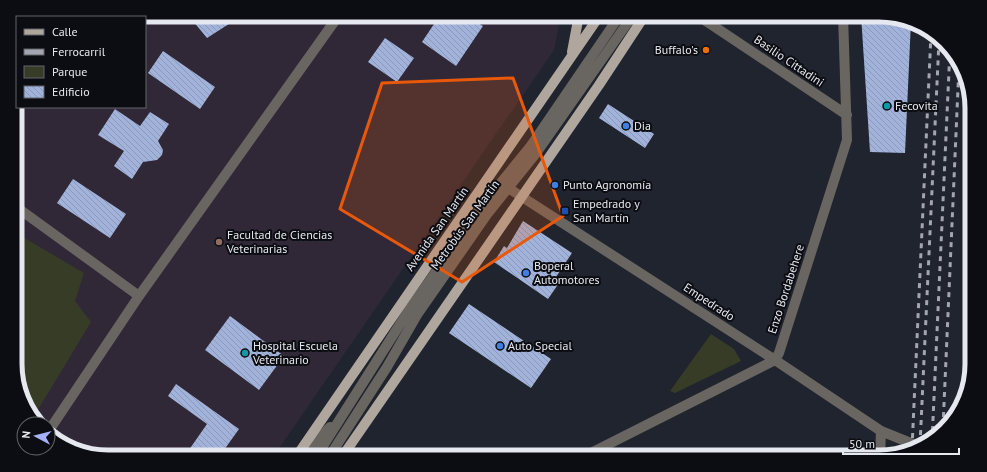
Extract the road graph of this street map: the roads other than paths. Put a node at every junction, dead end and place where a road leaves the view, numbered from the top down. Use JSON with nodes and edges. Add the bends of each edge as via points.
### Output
{"nodes":[{"id":1,"x":334,"y":22,"type":"edge"},
{"id":2,"x":578,"y":22,"type":"edge"},
{"id":3,"x":595,"y":22,"type":"edge"},
{"id":4,"x":615,"y":22,"type":"edge"},
{"id":5,"x":628,"y":22,"type":"edge"},
{"id":6,"x":640,"y":22,"type":"edge"},
{"id":7,"x":708,"y":22,"type":"edge"},
{"id":8,"x":843,"y":22,"type":"edge"},
{"id":9,"x":571,"y":58,"type":"junction"},
{"id":10,"x":847,"y":115,"type":"junction"},
{"id":11,"x":488,"y":176,"type":"junction"},
{"id":12,"x":504,"y":186,"type":"junction"},
{"id":13,"x":521,"y":197,"type":"junction"},
{"id":14,"x":22,"y":211,"type":"edge"},
{"id":15,"x":139,"y":296,"type":"junction"},
{"id":16,"x":775,"y":360,"type":"junction"},
{"id":17,"x":345,"y":411,"type":"junction"},
{"id":18,"x":56,"y":420,"type":"edge"},
{"id":19,"x":882,"y":431,"type":"junction"},
{"id":20,"x":911,"y":443,"type":"edge"},
{"id":21,"x":301,"y":450,"type":"edge"},
{"id":22,"x":309,"y":450,"type":"edge"},
{"id":23,"x":320,"y":450,"type":"edge"},
{"id":24,"x":334,"y":450,"type":"edge"},
{"id":25,"x":347,"y":450,"type":"edge"},
{"id":26,"x":597,"y":450,"type":"edge"},
{"id":27,"x":881,"y":450,"type":"edge"}],
"edges":[{"from":1,"to":15,"type":"street"},
{"from":2,"to":9,"type":"main road"},
{"from":3,"to":9,"type":"main road","name":"Avenida San Martín"},
{"from":4,"to":12,"type":"street","name":"Metrobús San Martín"},
{"from":5,"to":12,"type":"street","name":"Metrobús San Martín","via":[[537,152]]},
{"from":6,"to":13,"type":"main road","via":[[600,85]]},
{"from":7,"to":10,"type":"street","name":"Basilio Cittadini"},
{"from":8,"to":10,"type":"street","name":"Enzo Bordabehere"},
{"from":9,"to":11,"type":"main road","name":"Avenida San Martín"},
{"from":10,"to":16,"type":"street","name":"Enzo Bordabehere","via":[[847,140]]},
{"from":11,"to":12,"type":"street","name":"Empedrado"},
{"from":11,"to":21,"type":"main road","name":"Avenida San Martín"},
{"from":12,"to":13,"type":"street","name":"Empedrado"},
{"from":12,"to":17,"type":"street","name":"Metrobús San Martín","via":[[486,201],[409,310]]},
{"from":12,"to":24,"type":"street","name":"Metrobús San Martín","via":[[417,315]]},
{"from":13,"to":16,"type":"street","name":"Empedrado"},
{"from":13,"to":25,"type":"main road"},
{"from":14,"to":15,"type":"street"},
{"from":15,"to":18,"type":"street"},
{"from":16,"to":19,"type":"street","name":"Empedrado"},
{"from":16,"to":26,"type":"street"},
{"from":17,"to":22,"type":"street","name":"Metrobús San Martín"},
{"from":17,"to":23,"type":"street","name":"Metrobús San Martín"},
{"from":19,"to":20,"type":"street","name":"Empedrado"},
{"from":19,"to":27,"type":"street"}]}
